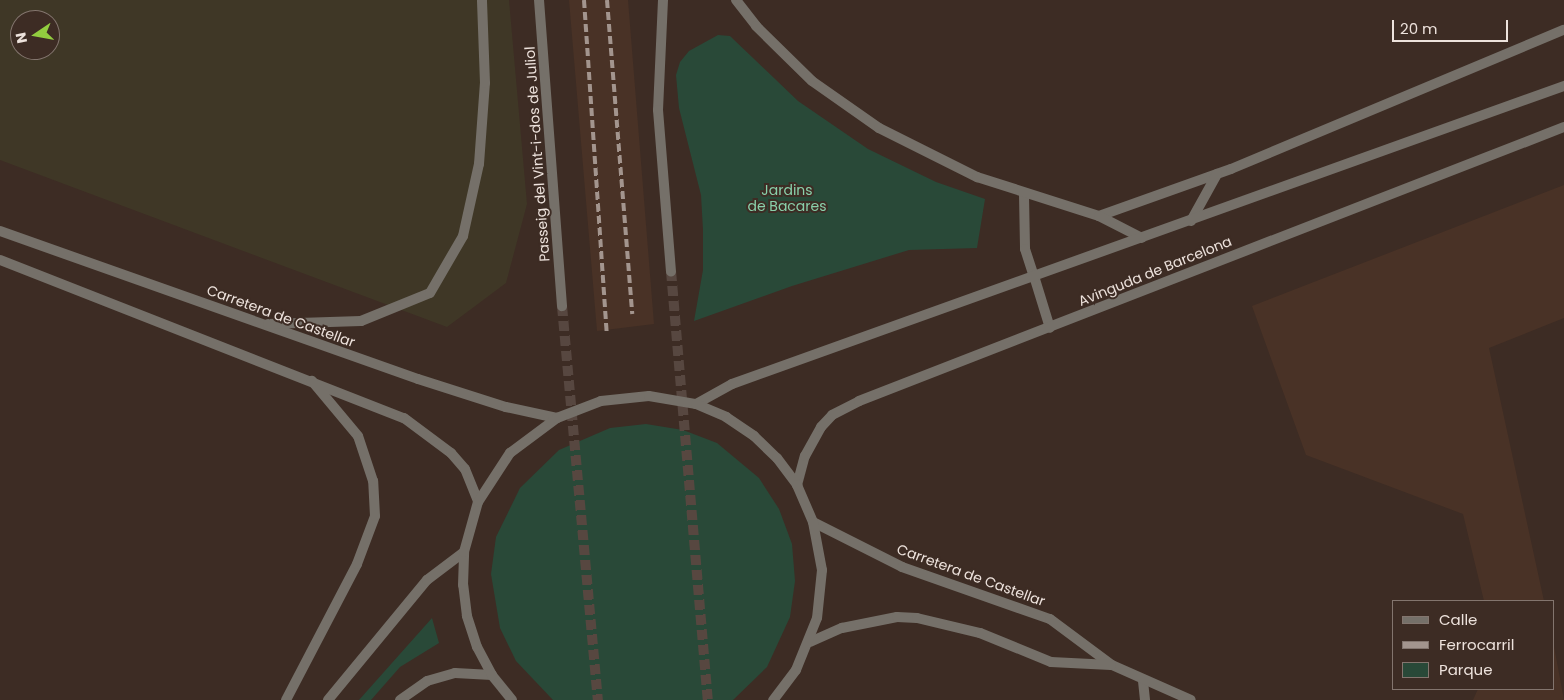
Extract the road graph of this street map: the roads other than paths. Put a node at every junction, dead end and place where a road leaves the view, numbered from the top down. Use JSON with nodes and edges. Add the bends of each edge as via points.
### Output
{"nodes":[{"id":1,"x":482,"y":0,"type":"edge"},
{"id":2,"x":539,"y":0,"type":"edge"},
{"id":3,"x":663,"y":0,"type":"edge"},
{"id":4,"x":736,"y":0,"type":"edge"},
{"id":5,"x":1564,"y":30,"type":"edge"},
{"id":6,"x":1564,"y":86,"type":"edge"},
{"id":7,"x":1564,"y":126,"type":"edge"},
{"id":8,"x":1217,"y":174,"type":"junction"},
{"id":9,"x":1024,"y":195,"type":"junction"},
{"id":10,"x":1098,"y":216,"type":"junction"},
{"id":11,"x":1191,"y":221,"type":"junction"},
{"id":12,"x":0,"y":231,"type":"edge"},
{"id":13,"x":1142,"y":238,"type":"junction"},
{"id":14,"x":0,"y":260,"type":"edge"},
{"id":15,"x":671,"y":271,"type":"tunnel mouth"},
{"id":16,"x":1034,"y":276,"type":"junction"},
{"id":17,"x":562,"y":306,"type":"tunnel mouth"},
{"id":18,"x":261,"y":324,"type":"junction"},
{"id":19,"x":1050,"y":328,"type":"junction"},
{"id":20,"x":312,"y":380,"type":"junction"},
{"id":21,"x":696,"y":404,"type":"junction"},
{"id":22,"x":557,"y":418,"type":"junction"},
{"id":23,"x":797,"y":485,"type":"junction"},
{"id":24,"x":478,"y":502,"type":"junction"},
{"id":25,"x":813,"y":522,"type":"junction"},
{"id":26,"x":464,"y":552,"type":"junction"},
{"id":27,"x":810,"y":642,"type":"junction"},
{"id":28,"x":1112,"y":665,"type":"junction"},
{"id":29,"x":492,"y":675,"type":"junction"},
{"id":30,"x":1143,"y":681,"type":"junction"},
{"id":31,"x":776,"y":699,"type":"edge"},
{"id":32,"x":286,"y":700,"type":"edge"},
{"id":33,"x":328,"y":700,"type":"edge"},
{"id":34,"x":400,"y":700,"type":"edge"},
{"id":35,"x":512,"y":700,"type":"edge"},
{"id":36,"x":1144,"y":700,"type":"edge"},
{"id":37,"x":1191,"y":700,"type":"edge"}],
"edges":[{"from":1,"to":18,"type":"street","via":[[485,83],[479,164],[463,236],[430,293],[361,321]]},
{"from":2,"to":17,"type":"street","name":"Passeig del Vint-i-dos de Juliol"},
{"from":3,"to":15,"type":"street","via":[[658,110]]},
{"from":4,"to":9,"type":"street","via":[[756,26],[812,81],[866,118],[928,154]]},
{"from":5,"to":8,"type":"street"},
{"from":6,"to":11,"type":"street"},
{"from":7,"to":19,"type":"street","name":"Avinguda de Barcelona"},
{"from":8,"to":10,"type":"street"},
{"from":8,"to":11,"type":"street"},
{"from":9,"to":10,"type":"street"},
{"from":9,"to":16,"type":"street","via":[[1025,249]]},
{"from":10,"to":13,"type":"street"},
{"from":11,"to":13,"type":"street"},
{"from":12,"to":18,"type":"street","name":"Carretera de Castellar"},
{"from":13,"to":16,"type":"street"},
{"from":14,"to":20,"type":"street"},
{"from":16,"to":19,"type":"street"},
{"from":16,"to":21,"type":"street","via":[[732,384]]},
{"from":18,"to":22,"type":"street","name":"Carretera de Castellar","via":[[506,407]]},
{"from":19,"to":23,"type":"street","name":"Avinguda de Barcelona","via":[[859,401],[832,415],[813,439]]},
{"from":20,"to":24,"type":"street","via":[[404,418],[438,442],[464,469]]},
{"from":20,"to":32,"type":"street","via":[[358,436],[373,481],[375,516],[356,564]]},
{"from":21,"to":22,"type":"street","via":[[664,398],[625,397],[579,408]]},
{"from":21,"to":23,"type":"street","via":[[726,417],[754,436],[778,458]]},
{"from":22,"to":24,"type":"street","via":[[510,453]]},
{"from":23,"to":25,"type":"street"},
{"from":24,"to":26,"type":"street"},
{"from":25,"to":27,"type":"street","via":[[822,570],[817,618]]},
{"from":25,"to":28,"type":"street","name":"Carretera de Castellar","via":[[902,567],[1050,619]]},
{"from":26,"to":29,"type":"street","via":[[463,585],[467,616],[477,647]]},
{"from":26,"to":33,"type":"street","via":[[427,580]]},
{"from":27,"to":28,"type":"street","name":"Carretera de Castellar","via":[[851,626],[897,617],[917,618],[980,633],[1051,662]]},
{"from":27,"to":31,"type":"street"},
{"from":28,"to":30,"type":"street","name":"Carretera de Castellar"},
{"from":29,"to":34,"type":"street","via":[[455,673],[427,680]]},
{"from":29,"to":35,"type":"street"},
{"from":30,"to":36,"type":"street"},
{"from":30,"to":37,"type":"street","name":"Carretera de Castellar"}]}
